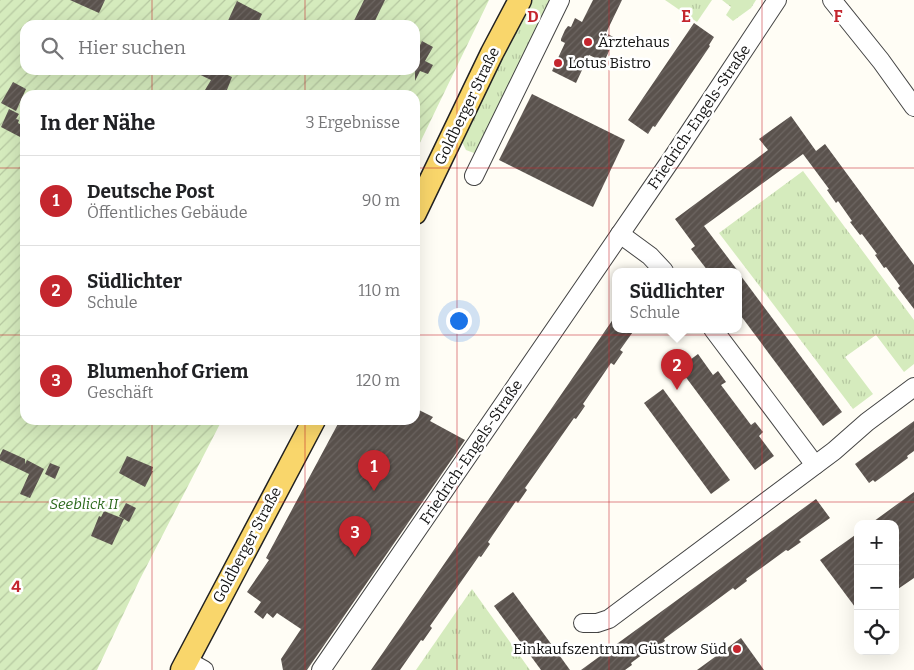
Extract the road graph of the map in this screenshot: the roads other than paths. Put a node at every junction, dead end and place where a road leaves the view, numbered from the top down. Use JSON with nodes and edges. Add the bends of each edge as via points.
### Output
{"nodes":[{"id":1,"x":520,"y":0,"type":"edge"},
{"id":2,"x":560,"y":0,"type":"edge"},
{"id":3,"x":776,"y":0,"type":"edge"},
{"id":4,"x":832,"y":0,"type":"edge"},
{"id":5,"x":914,"y":107,"type":"edge"},
{"id":6,"x":474,"y":176,"type":"dead end"},
{"id":7,"x":420,"y":203,"type":"edge"},
{"id":8,"x":620,"y":234,"type":"junction"},
{"id":9,"x":661,"y":268,"type":"edge"},
{"id":10,"x":716,"y":333,"type":"edge"},
{"id":11,"x":914,"y":387,"type":"edge"},
{"id":12,"x":311,"y":425,"type":"edge"},
{"id":13,"x":816,"y":466,"type":"junction"},
{"id":14,"x":583,"y":623,"type":"dead end"},
{"id":15,"x":190,"y":667,"type":"edge"},
{"id":16,"x":321,"y":670,"type":"edge"}],
"edges":[{"from":1,"to":7,"type":"main road","name":"Goldberger Straße"},
{"from":2,"to":6,"type":"street"},
{"from":3,"to":8,"type":"street","name":"Friedrich-Engels-Straße"},
{"from":4,"to":5,"type":"street"},
{"from":8,"to":9,"type":"street"},
{"from":8,"to":16,"type":"street","name":"Friedrich-Engels-Straße"},
{"from":10,"to":13,"type":"street"},
{"from":11,"to":13,"type":"street"},
{"from":12,"to":15,"type":"main road","name":"Goldberger Straße"},
{"from":13,"to":14,"type":"street","via":[[609,619]]}]}
